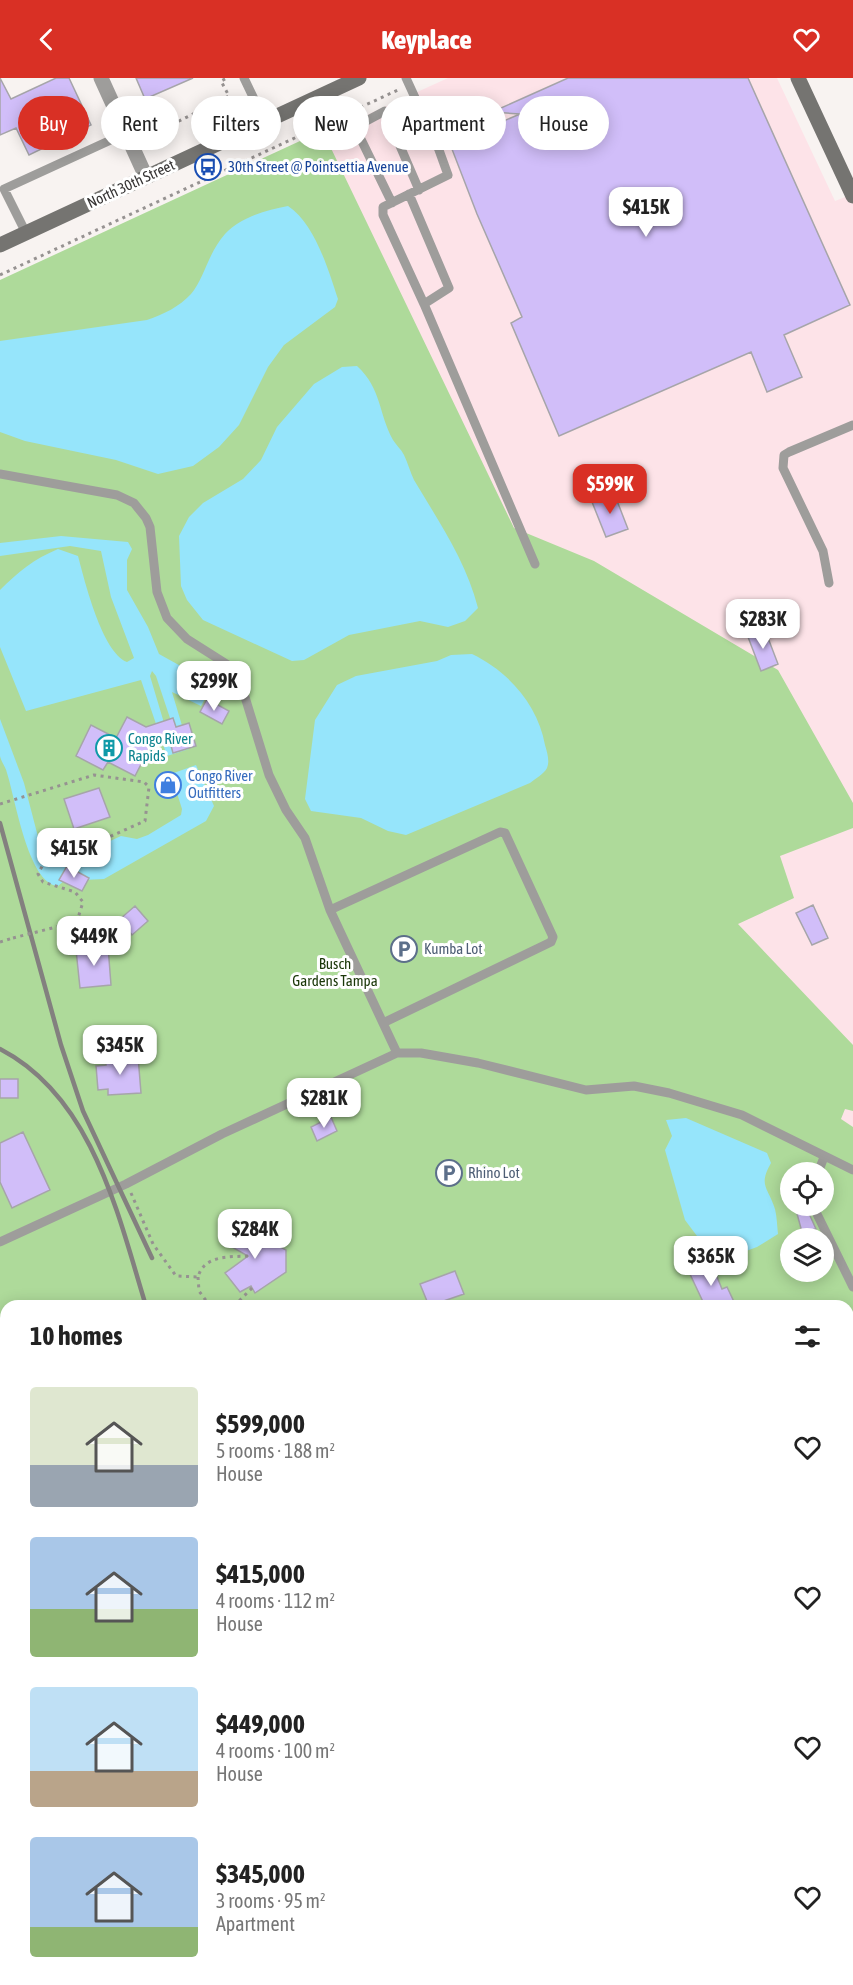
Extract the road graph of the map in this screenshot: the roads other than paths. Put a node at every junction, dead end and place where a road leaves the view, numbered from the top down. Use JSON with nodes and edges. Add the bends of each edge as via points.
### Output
{"nodes":[{"id":1,"x":101,"y":78,"type":"edge"},
{"id":2,"x":244,"y":78,"type":"edge"},
{"id":3,"x":360,"y":78,"type":"edge"},
{"id":4,"x":798,"y":78,"type":"edge"},
{"id":5,"x":407,"y":82,"type":"edge"},
{"id":6,"x":109,"y":96,"type":"edge"},
{"id":7,"x":253,"y":96,"type":"edge"},
{"id":8,"x":413,"y":96,"type":"edge"},
{"id":9,"x":281,"y":115,"type":"edge"},
{"id":10,"x":101,"y":145,"type":"edge"},
{"id":11,"x":133,"y":150,"type":"edge"},
{"id":12,"x":204,"y":150,"type":"edge"},
{"id":13,"x":437,"y":150,"type":"edge"},
{"id":14,"x":146,"y":177,"type":"junction"},
{"id":15,"x":419,"y":189,"type":"junction"},
{"id":16,"x":2,"y":190,"type":"edge"},
{"id":17,"x":409,"y":194,"type":"junction"},
{"id":18,"x":853,"y":196,"type":"edge"},
{"id":19,"x":392,"y":203,"type":"junction"},
{"id":20,"x":26,"y":233,"type":"junction"},
{"id":21,"x":0,"y":245,"type":"edge"},
{"id":22,"x":424,"y":304,"type":"junction"},
{"id":23,"x":853,"y":425,"type":"edge"},
{"id":24,"x":0,"y":474,"type":"edge"},
{"id":25,"x":535,"y":564,"type":"dead end"},
{"id":26,"x":829,"y":583,"type":"dead end"},
{"id":27,"x":330,"y":910,"type":"junction"},
{"id":28,"x":383,"y":1023,"type":"junction"},
{"id":29,"x":397,"y":1053,"type":"junction"},
{"id":30,"x":824,"y":1157,"type":"junction"},
{"id":31,"x":822,"y":1162,"type":"edge"},
{"id":32,"x":853,"y":1170,"type":"edge"},
{"id":33,"x":816,"y":1216,"type":"edge"},
{"id":34,"x":0,"y":1242,"type":"edge"},
{"id":35,"x":853,"y":1287,"type":"edge"}],
"edges":[{"from":1,"to":6,"type":"street"},
{"from":2,"to":7,"type":"lane"},
{"from":3,"to":9,"type":"main road","name":"North 30th Street"},
{"from":4,"to":18,"type":"main road"},
{"from":5,"to":8,"type":"lane"},
{"from":10,"to":16,"type":"lane"},
{"from":11,"to":14,"type":"street"},
{"from":12,"to":14,"type":"main road","name":"North 30th Street"},
{"from":13,"to":15,"type":"lane","via":[[448,175]]},
{"from":14,"to":20,"type":"main road","name":"North 30th Street"},
{"from":15,"to":17,"type":"lane"},
{"from":15,"to":19,"type":"lane","via":[[385,111],[355,127]]},
{"from":16,"to":20,"type":"lane"},
{"from":17,"to":19,"type":"lane"},
{"from":17,"to":22,"type":"lane","via":[[449,288]]},
{"from":19,"to":22,"type":"lane","via":[[383,207],[383,215]]},
{"from":20,"to":21,"type":"main road","name":"North 30th Street"},
{"from":22,"to":25,"type":"lane"},
{"from":23,"to":26,"type":"lane","via":[[789,452],[782,461],[823,551]]},
{"from":24,"to":27,"type":"lane","via":[[117,495],[140,510],[150,527],[157,592],[167,618],[187,639],[228,665],[241,684],[269,775],[305,838]]},
{"from":27,"to":28,"type":"lane"},
{"from":27,"to":28,"type":"lane","via":[[505,833],[553,937],[551,942]]},
{"from":28,"to":29,"type":"lane"},
{"from":29,"to":30,"type":"lane","via":[[478,1063],[586,1090],[634,1086],[669,1093],[742,1115]]},
{"from":29,"to":34,"type":"lane"},
{"from":30,"to":31,"type":"lane"},
{"from":30,"to":32,"type":"lane"},
{"from":33,"to":35,"type":"lane"}]}
